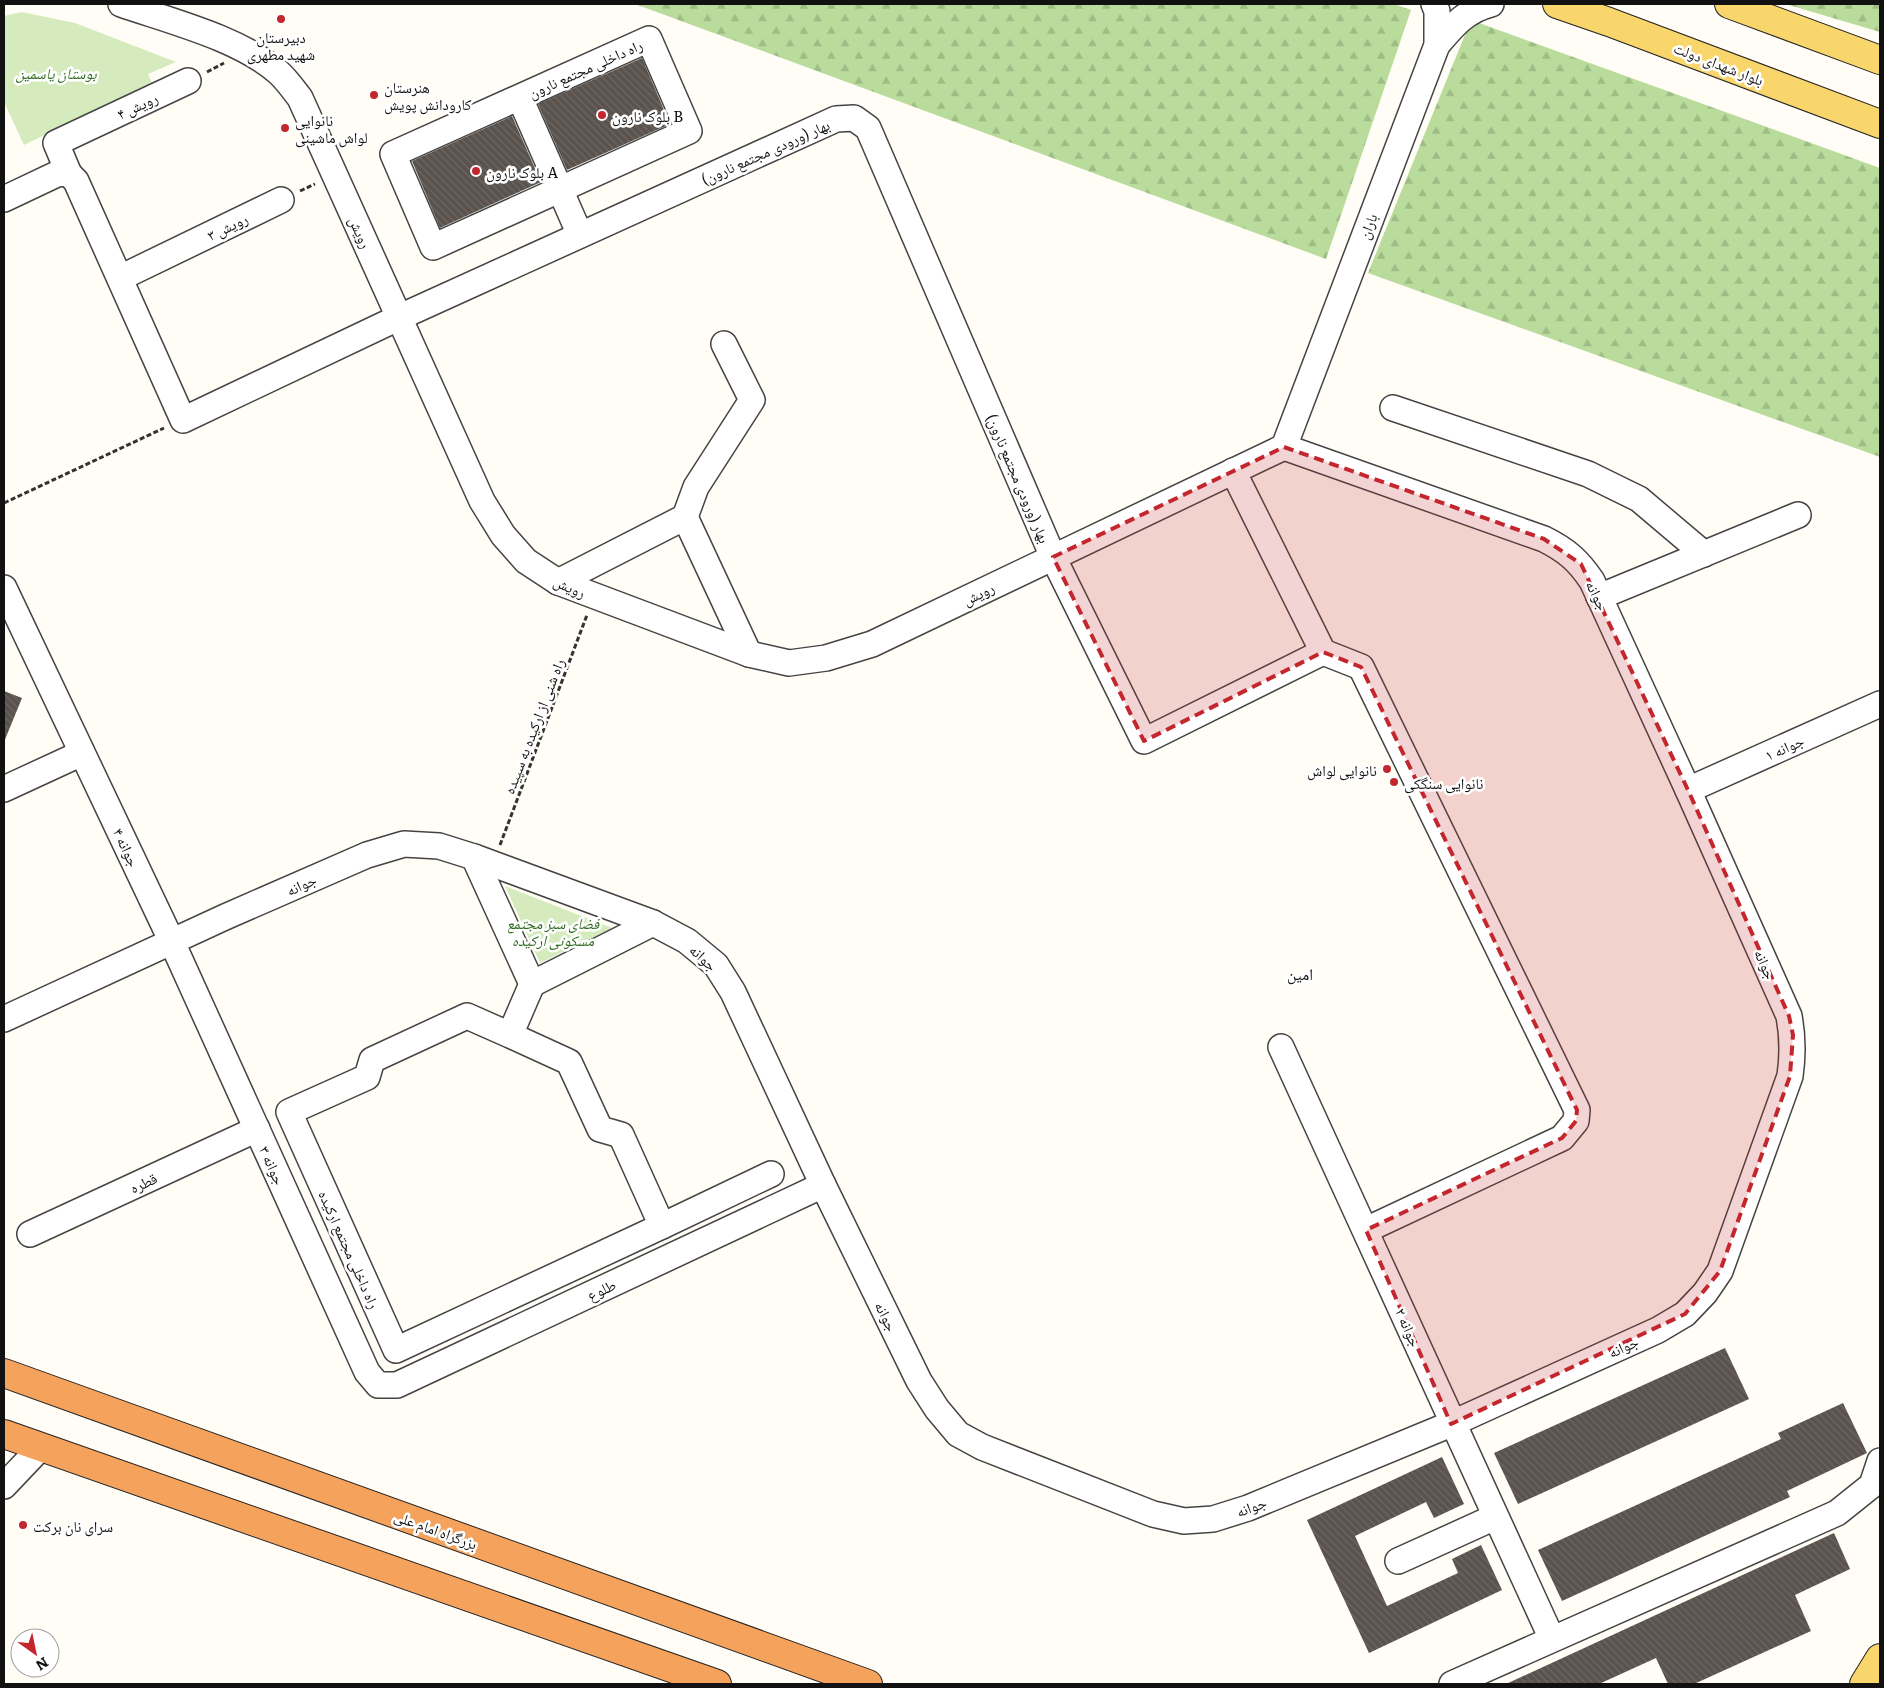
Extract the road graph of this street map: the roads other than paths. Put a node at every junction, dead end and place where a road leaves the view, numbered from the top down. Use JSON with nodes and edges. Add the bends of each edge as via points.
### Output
{"nodes":[{"id":1,"x":121,"y":4,"type":"edge"},
{"id":2,"x":1434,"y":4,"type":"edge"},
{"id":3,"x":1491,"y":4,"type":"edge"},
{"id":4,"x":1557,"y":4,"type":"edge"},
{"id":5,"x":1729,"y":4,"type":"edge"},
{"id":6,"x":1775,"y":13,"type":"edge"},
{"id":7,"x":1437,"y":45,"type":"junction"},
{"id":8,"x":1880,"y":60,"type":"edge"},
{"id":9,"x":188,"y":81,"type":"road end"},
{"id":10,"x":520,"y":98,"type":"junction"},
{"id":11,"x":1880,"y":124,"type":"edge"},
{"id":12,"x":69,"y":174,"type":"junction"},
{"id":13,"x":559,"y":189,"type":"junction"},
{"id":14,"x":4,"y":199,"type":"edge"},
{"id":15,"x":282,"y":200,"type":"road end"},
{"id":16,"x":576,"y":226,"type":"junction"},
{"id":17,"x":120,"y":278,"type":"junction"},
{"id":18,"x":400,"y":317,"type":"junction"},
{"id":19,"x":724,"y":344,"type":"dead end"},
{"id":20,"x":1394,"y":408,"type":"dead end"},
{"id":21,"x":1284,"y":447,"type":"junction"},
{"id":22,"x":1233,"y":471,"type":"junction"},
{"id":23,"x":1798,"y":515,"type":"dead end"},
{"id":24,"x":685,"y":516,"type":"junction"},
{"id":25,"x":1704,"y":554,"type":"junction"},
{"id":26,"x":1053,"y":557,"type":"junction"},
{"id":27,"x":558,"y":582,"type":"junction"},
{"id":28,"x":4,"y":588,"type":"edge"},
{"id":29,"x":1599,"y":597,"type":"junction"},
{"id":30,"x":1323,"y":652,"type":"junction"},
{"id":31,"x":749,"y":654,"type":"junction"},
{"id":32,"x":1880,"y":704,"type":"edge"},
{"id":33,"x":82,"y":753,"type":"junction"},
{"id":34,"x":4,"y":789,"type":"edge"},
{"id":35,"x":1688,"y":790,"type":"junction"},
{"id":36,"x":483,"y":861,"type":"junction"},
{"id":37,"x":653,"y":923,"type":"junction"},
{"id":38,"x":172,"y":942,"type":"junction"},
{"id":39,"x":532,"y":984,"type":"junction"},
{"id":40,"x":4,"y":1019,"type":"edge"},
{"id":41,"x":510,"y":1035,"type":"junction"},
{"id":42,"x":1281,"y":1047,"type":"dead end"},
{"id":43,"x":257,"y":1130,"type":"junction"},
{"id":44,"x":770,"y":1174,"type":"dead end"},
{"id":45,"x":823,"y":1186,"type":"junction"},
{"id":46,"x":662,"y":1226,"type":"junction"},
{"id":47,"x":1366,"y":1230,"type":"junction"},
{"id":48,"x":30,"y":1234,"type":"dead end"},
{"id":49,"x":4,"y":1373,"type":"edge"},
{"id":50,"x":378,"y":1385,"type":"joint"},
{"id":51,"x":1451,"y":1424,"type":"junction"},
{"id":52,"x":4,"y":1434,"type":"edge"},
{"id":53,"x":42,"y":1447,"type":"junction"},
{"id":54,"x":1880,"y":1461,"type":"edge"},
{"id":55,"x":4,"y":1486,"type":"edge"},
{"id":56,"x":1495,"y":1517,"type":"junction"},
{"id":57,"x":1398,"y":1561,"type":"dead end"},
{"id":58,"x":1552,"y":1638,"type":"junction"},
{"id":59,"x":1880,"y":1658,"type":"edge"},
{"id":60,"x":717,"y":1684,"type":"edge"},
{"id":61,"x":868,"y":1684,"type":"edge"},
{"id":62,"x":1452,"y":1684,"type":"edge"},
{"id":63,"x":1864,"y":1684,"type":"edge"}],
"edges":[{"from":1,"to":18,"type":"street","name":"رویش","via":[[234,44],[279,72],[300,98]]},
{"from":2,"to":7,"type":"street","name":"باران"},
{"from":3,"to":7,"type":"street","via":[[1477,8],[1458,20]]},
{"from":4,"to":11,"type":"main road","name":"بلوار شهدای دولت"},
{"from":5,"to":6,"type":"main road"},
{"from":6,"to":8,"type":"main road"},
{"from":7,"to":21,"type":"street","name":"باران"},
{"from":9,"to":12,"type":"street","name":"رویش ۴","via":[[56,143]]},
{"from":10,"to":13,"type":"street","name":"راه داخلی مجتمع نارون"},
{"from":10,"to":13,"type":"street","name":"راه داخلی مجتمع نارون","via":[[393,154],[434,247]]},
{"from":10,"to":13,"type":"street","name":"راه داخلی مجتمع نارون","via":[[649,39],[689,131]]},
{"from":12,"to":14,"type":"street","via":[[59,173]]},
{"from":12,"to":17,"type":"street","via":[[76,181]]},
{"from":13,"to":16,"type":"street","name":"راه داخلی مجتمع نارون"},
{"from":15,"to":17,"type":"street","name":"رویش ۳"},
{"from":16,"to":18,"type":"street","name":"بهار (ورودی مجتمع نارون)"},
{"from":16,"to":26,"type":"street","name":"بهار (ورودی مجتمع نارون)","via":[[836,119],[854,118],[868,128]]},
{"from":17,"to":18,"type":"street","name":"بهار (ورودی مجتمع نارون)","via":[[183,420]]},
{"from":18,"to":27,"type":"street","name":"رویش","via":[[482,501],[503,535],[526,560]]},
{"from":19,"to":24,"type":"street","via":[[746,388],[691,474],[696,487]]},
{"from":20,"to":25,"type":"street","via":[[1588,474],[1639,499]]},
{"from":21,"to":22,"type":"street","name":"رویش"},
{"from":21,"to":29,"type":"street","name":"جوانه","via":[[1563,548],[1581,564]]},
{"from":22,"to":26,"type":"street","name":"رویش"},
{"from":22,"to":30,"type":"street"},
{"from":23,"to":25,"type":"street"},
{"from":24,"to":27,"type":"street"},
{"from":24,"to":31,"type":"street"},
{"from":25,"to":29,"type":"street"},
{"from":26,"to":30,"type":"street","name":"بهار (ورودی مجتمع نارون)","via":[[1144,741]]},
{"from":26,"to":31,"type":"street","name":"رویش","via":[[872,644],[826,658],[789,662]]},
{"from":27,"to":31,"type":"street","name":"رویش"},
{"from":28,"to":33,"type":"street","name":"جوانه ۴"},
{"from":29,"to":35,"type":"street","name":"جوانه"},
{"from":30,"to":47,"type":"street","via":[[1361,668],[1577,1110],[1576,1121],[1562,1138]]},
{"from":32,"to":35,"type":"street","name":"جوانه ۱"},
{"from":33,"to":34,"type":"street"},
{"from":33,"to":38,"type":"street","name":"جوانه ۴"},
{"from":35,"to":51,"type":"street","name":"جوانه","via":[[1789,1016],[1793,1035],[1790,1076],[1720,1271],[1685,1314],[1658,1330]]},
{"from":36,"to":37,"type":"street","name":"جوانه"},
{"from":36,"to":38,"type":"street","name":"جوانه","via":[[439,846],[404,844],[367,855]]},
{"from":36,"to":39,"type":"street"},
{"from":37,"to":39,"type":"street"},
{"from":37,"to":45,"type":"street","name":"جوانه","via":[[687,941],[716,965],[733,992]]},
{"from":38,"to":40,"type":"street","name":"جوانه"},
{"from":38,"to":43,"type":"street","name":"جوانه ۳"},
{"from":39,"to":41,"type":"street"},
{"from":41,"to":46,"type":"street","name":"راه داخلی مجتمع ارکیده","via":[[569,1062],[600,1129],[621,1135]]},
{"from":41,"to":46,"type":"street","name":"راه داخلی مجتمع ارکیده","via":[[467,1016],[372,1060],[368,1076],[289,1112],[396,1350]]},
{"from":42,"to":47,"type":"street","name":"جوانه ۲"},
{"from":43,"to":48,"type":"street","name":"قطره"},
{"from":43,"to":50,"type":"street","name":"جوانه ۳","via":[[367,1372]]},
{"from":44,"to":46,"type":"street","name":"راه داخلی مجتمع ارکیده"},
{"from":45,"to":50,"type":"street","name":"طلوع","via":[[397,1385]]},
{"from":45,"to":51,"type":"street","name":"جوانه","via":[[919,1381],[958,1434],[982,1447],[1153,1514],[1184,1520],[1213,1519],[1248,1508]]},
{"from":47,"to":51,"type":"street","name":"جوانه ۲"},
{"from":49,"to":61,"type":"highway","name":"بزرگراه امام علی"},
{"from":51,"to":56,"type":"street","name":"جوانه ۲"},
{"from":52,"to":53,"type":"highway"},
{"from":53,"to":55,"type":"street"},
{"from":53,"to":60,"type":"highway"},
{"from":54,"to":58,"type":"street","via":[[1872,1485],[1837,1513]]},
{"from":56,"to":57,"type":"street"},
{"from":56,"to":58,"type":"street","name":"جوانه ۲"},
{"from":58,"to":62,"type":"street"},
{"from":59,"to":63,"type":"main road"}]}
